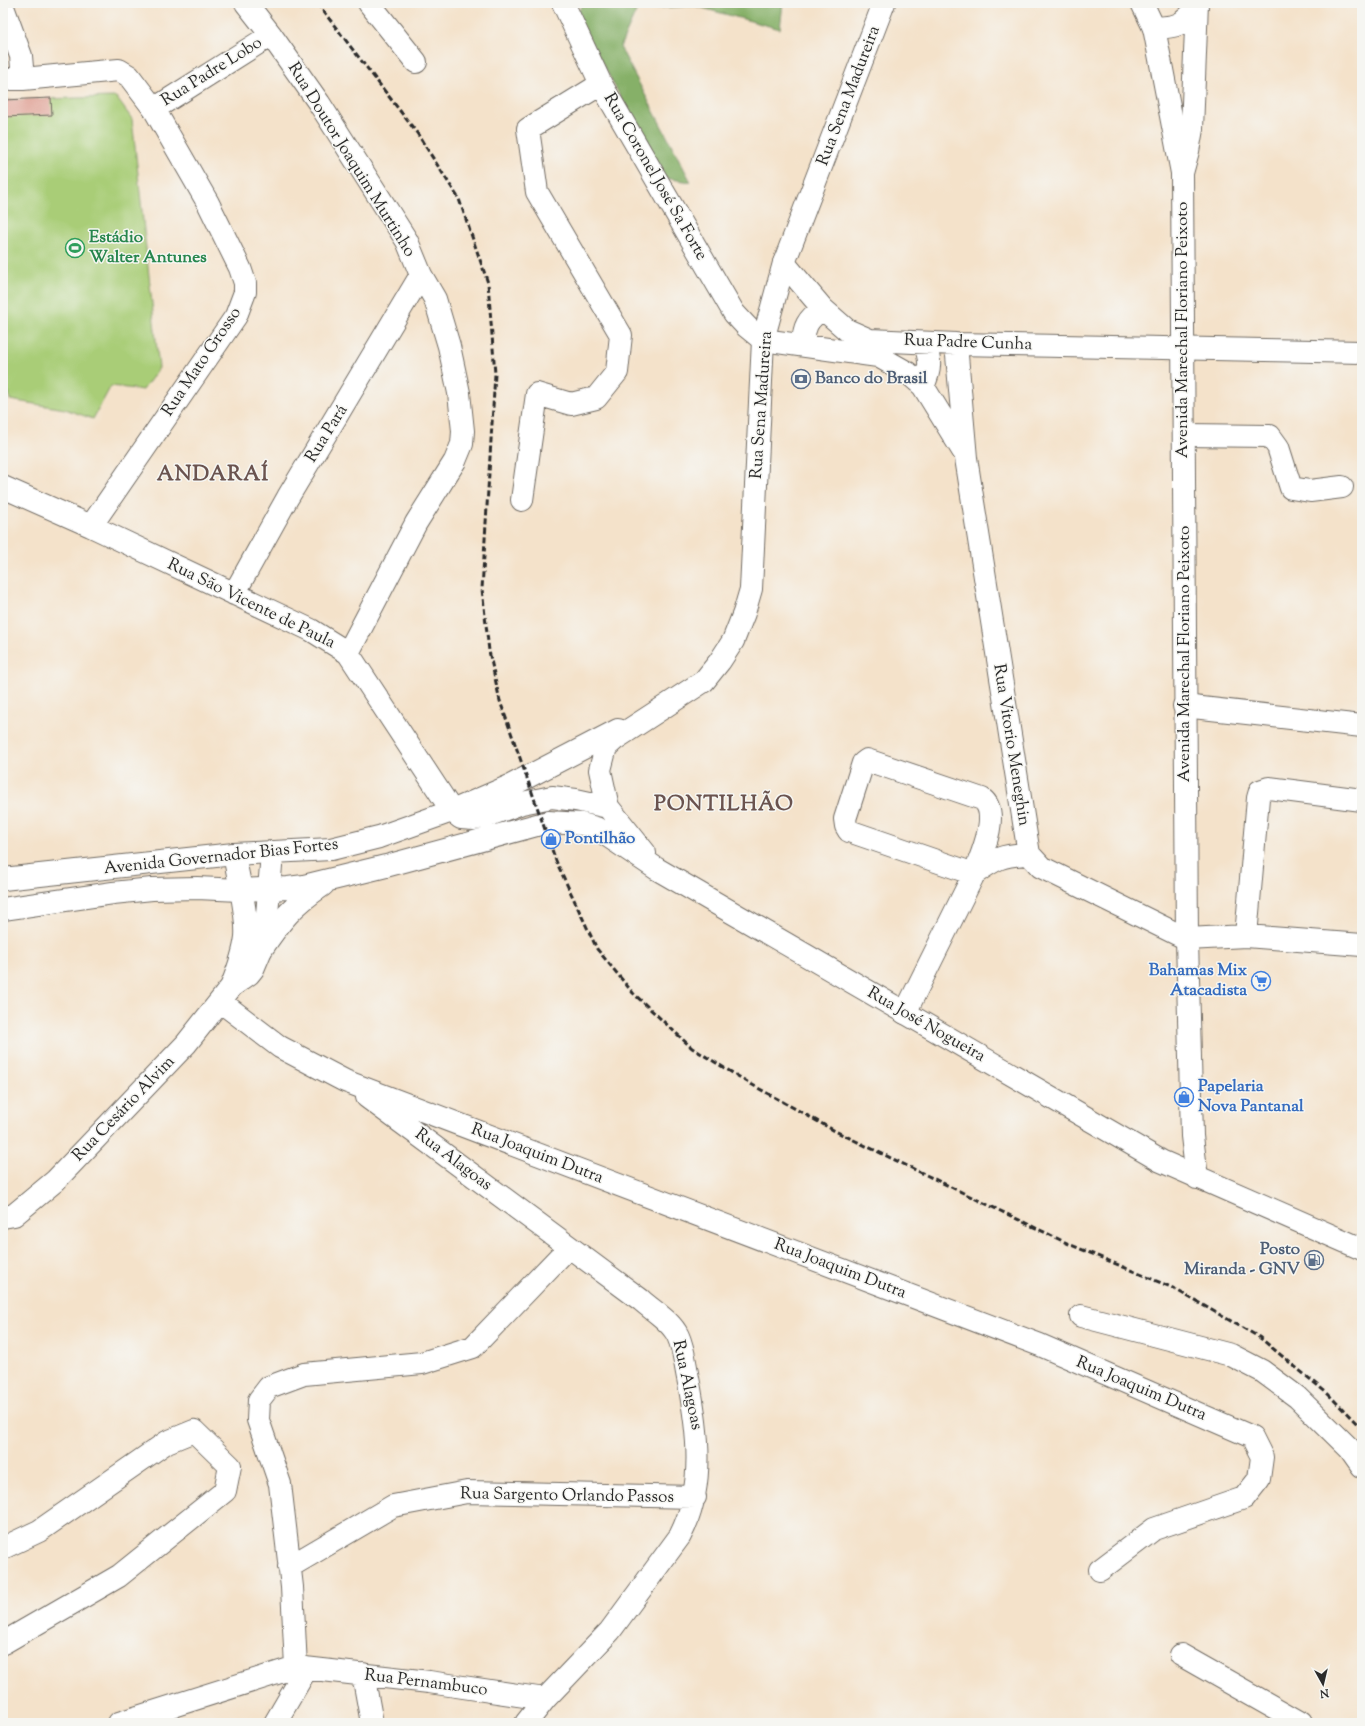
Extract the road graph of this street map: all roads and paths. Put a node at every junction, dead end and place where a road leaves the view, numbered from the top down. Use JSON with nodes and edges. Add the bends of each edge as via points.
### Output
{"nodes":[{"id":1,"x":246,"y":3,"type":"edge"},
{"id":2,"x":369,"y":3,"type":"edge"},
{"id":3,"x":563,"y":3,"type":"edge"},
{"id":4,"x":884,"y":3,"type":"edge"},
{"id":5,"x":1142,"y":3,"type":"edge"},
{"id":6,"x":1197,"y":5,"type":"edge"},
{"id":7,"x":3,"y":7,"type":"edge"},
{"id":8,"x":1154,"y":28,"type":"junction"},
{"id":9,"x":271,"y":35,"type":"junction"},
{"id":10,"x":416,"y":62,"type":"dead end"},
{"id":11,"x":13,"y":79,"type":"edge"},
{"id":12,"x":601,"y":84,"type":"junction"},
{"id":13,"x":154,"y":109,"type":"junction"},
{"id":14,"x":1182,"y":173,"type":"junction"},
{"id":15,"x":784,"y":263,"type":"junction"},
{"id":16,"x":422,"y":275,"type":"junction"},
{"id":17,"x":823,"y":309,"type":"junction"},
{"id":18,"x":763,"y":340,"type":"junction"},
{"id":19,"x":924,"y":343,"type":"junction"},
{"id":20,"x":956,"y":344,"type":"junction"},
{"id":21,"x":804,"y":346,"type":"junction"},
{"id":22,"x":1183,"y":348,"type":"junction"},
{"id":23,"x":1362,"y":352,"type":"edge"},
{"id":24,"x":923,"y":386,"type":"junction"},
{"id":25,"x":1184,"y":435,"type":"junction"},
{"id":26,"x":966,"y":458,"type":"junction"},
{"id":27,"x":3,"y":487,"type":"edge"},
{"id":28,"x":1342,"y":487,"type":"dead end"},
{"id":29,"x":522,"y":500,"type":"dead end"},
{"id":30,"x":90,"y":526,"type":"junction"},
{"id":31,"x":234,"y":594,"type":"junction"},
{"id":32,"x":348,"y":653,"type":"junction"},
{"id":33,"x":1184,"y":706,"type":"junction"},
{"id":34,"x":652,"y":714,"type":"junction"},
{"id":35,"x":1362,"y":726,"type":"edge"},
{"id":36,"x":1362,"y":800,"type":"edge"},
{"id":37,"x":608,"y":807,"type":"junction"},
{"id":38,"x":452,"y":812,"type":"junction"},
{"id":39,"x":989,"y":832,"type":"junction"},
{"id":40,"x":1028,"y":851,"type":"junction"},
{"id":41,"x":272,"y":853,"type":"junction"},
{"id":42,"x":234,"y":854,"type":"junction"},
{"id":43,"x":657,"y":869,"type":"junction"},
{"id":44,"x":974,"y":874,"type":"junction"},
{"id":45,"x":3,"y":880,"type":"edge"},
{"id":46,"x":331,"y":880,"type":"junction"},
{"id":47,"x":270,"y":889,"type":"junction"},
{"id":48,"x":240,"y":890,"type":"junction"},
{"id":49,"x":3,"y":909,"type":"edge"},
{"id":50,"x":1246,"y":936,"type":"junction"},
{"id":51,"x":1187,"y":939,"type":"junction"},
{"id":52,"x":1362,"y":945,"type":"edge"},
{"id":53,"x":262,"y":950,"type":"junction"},
{"id":54,"x":226,"y":994,"type":"junction"},
{"id":55,"x":905,"y":1013,"type":"junction"},
{"id":56,"x":345,"y":1080,"type":"junction"},
{"id":57,"x":1192,"y":1136,"type":"junction"},
{"id":58,"x":1161,"y":1161,"type":"junction"},
{"id":59,"x":1197,"y":1178,"type":"junction"},
{"id":60,"x":3,"y":1217,"type":"edge"},
{"id":61,"x":568,"y":1247,"type":"junction"},
{"id":62,"x":1362,"y":1249,"type":"edge"},
{"id":63,"x":1081,"y":1316,"type":"dead end"},
{"id":64,"x":1362,"y":1466,"type":"edge"},
{"id":65,"x":695,"y":1498,"type":"junction"},
{"id":66,"x":3,"y":1548,"type":"edge"},
{"id":67,"x":289,"y":1567,"type":"junction"},
{"id":68,"x":1100,"y":1570,"type":"dead end"},
{"id":69,"x":3,"y":1643,"type":"edge"},
{"id":70,"x":1181,"y":1655,"type":"dead end"},
{"id":71,"x":302,"y":1668,"type":"junction"},
{"id":72,"x":363,"y":1674,"type":"junction"},
{"id":73,"x":545,"y":1699,"type":"junction"},
{"id":74,"x":119,"y":1723,"type":"edge"},
{"id":75,"x":275,"y":1723,"type":"edge"},
{"id":76,"x":372,"y":1723,"type":"edge"},
{"id":77,"x":526,"y":1723,"type":"edge"},
{"id":78,"x":1301,"y":1723,"type":"edge"}],
"edges":[{"from":1,"to":9,"type":"street","name":"Rua Doutor Joaquim Murtinho"},
{"from":2,"to":10,"type":"street"},
{"from":3,"to":12,"type":"street","name":"Rua Coronel José Sa Forte"},
{"from":4,"to":15,"type":"street","name":"Rua Sena Madureira"},
{"from":5,"to":8,"type":"street","name":"Avenida Marechal Floriano Peixoto"},
{"from":6,"to":8,"type":"street","via":[[1186,20],[1179,24]]},
{"from":6,"to":14,"type":"street","name":"Avenida Marechal Floriano Peixoto","via":[[1192,129]]},
{"from":7,"to":11,"type":"street","via":[[21,56]]},
{"from":8,"to":14,"type":"street","name":"Avenida Marechal Floriano Peixoto"},
{"from":9,"to":13,"type":"street","name":"Rua Padre Lobo"},
{"from":9,"to":16,"type":"street","name":"Rua Doutor Joaquim Murtinho","via":[[319,103],[406,241]]},
{"from":11,"to":13,"type":"street","name":"Rua Mato Grosso","via":[[118,70],[129,76]]},
{"from":12,"to":18,"type":"street","name":"Rua Coronel José Sa Forte","via":[[734,313]]},
{"from":12,"to":29,"type":"street","via":[[528,129],[537,192],[621,335],[617,372],[596,398],[571,404],[537,394]]},
{"from":13,"to":30,"type":"street","name":"Rua Mato Grosso","via":[[211,209],[240,268],[245,292],[236,316]]},
{"from":14,"to":22,"type":"street","name":"Avenida Marechal Floriano Peixoto"},
{"from":15,"to":17,"type":"street","name":"Rua Padre Cunha"},
{"from":15,"to":18,"type":"street","name":"Rua Sena Madureira"},
{"from":16,"to":31,"type":"street","name":"Rua Pará","via":[[288,497]]},
{"from":16,"to":32,"type":"street","name":"Rua Doutor Joaquim Murtinho","via":[[435,299],[449,346],[459,393],[462,444],[451,468],[416,523]]},
{"from":17,"to":19,"type":"street","name":"Rua Padre Cunha","via":[[847,330],[870,340]]},
{"from":17,"to":21,"type":"street","via":[[813,314],[806,324]]},
{"from":18,"to":21,"type":"street"},
{"from":18,"to":34,"type":"street","name":"Rua Sena Madureira","via":[[751,589],[744,613],[733,641],[704,681]]},
{"from":19,"to":20,"type":"street","name":"Rua Padre Cunha"},
{"from":19,"to":24,"type":"street","via":[[929,353],[930,364]]},
{"from":20,"to":22,"type":"street","name":"Rua Padre Cunha"},
{"from":20,"to":26,"type":"street","name":"Rua Vitorio Meneghin"},
{"from":21,"to":24,"type":"street","name":"Rua Vitorio Meneghin","via":[[878,356],[908,373]]},
{"from":22,"to":23,"type":"street","name":"Rua Padre Cunha"},
{"from":22,"to":25,"type":"street","name":"Avenida Marechal Floriano Peixoto"},
{"from":24,"to":26,"type":"street","name":"Rua Vitorio Meneghin"},
{"from":25,"to":28,"type":"street","via":[[1270,436],[1278,447],[1291,488],[1310,491]]},
{"from":25,"to":33,"type":"street","name":"Avenida Marechal Floriano Peixoto"},
{"from":26,"to":40,"type":"street","name":"Rua Vitorio Meneghin"},
{"from":27,"to":30,"type":"street","name":"Rua São Vicente de Paula"},
{"from":30,"to":31,"type":"street","name":"Rua São Vicente de Paula"},
{"from":31,"to":32,"type":"street","name":"Rua São Vicente de Paula","via":[[311,630]]},
{"from":32,"to":38,"type":"street","name":"Rua São Vicente de Paula"},
{"from":33,"to":35,"type":"street"},
{"from":33,"to":51,"type":"street","name":"Avenida Marechal Floriano Peixoto"},
{"from":34,"to":37,"type":"street","via":[[606,747],[600,770]]},
{"from":34,"to":38,"type":"street","name":"Avenida Governador Bias Fortes"},
{"from":36,"to":50,"type":"street","via":[[1268,788],[1260,791]]},
{"from":37,"to":38,"type":"street","via":[[552,797],[522,803],[474,819],[461,818]]},
{"from":37,"to":43,"type":"street"},
{"from":38,"to":41,"type":"street","name":"Avenida Governador Bias Fortes","via":[[379,837],[331,849]]},
{"from":39,"to":40,"type":"street"},
{"from":39,"to":44,"type":"street"},
{"from":39,"to":44,"type":"street","via":[[988,808],[982,799],[872,761],[867,760],[863,763],[845,820],[849,831]]},
{"from":40,"to":44,"type":"street","via":[[991,862]]},
{"from":40,"to":51,"type":"street","via":[[1041,867]]},
{"from":41,"to":42,"type":"street","name":"Avenida Governador Bias Fortes"},
{"from":41,"to":47,"type":"street"},
{"from":42,"to":45,"type":"street","name":"Avenida Governador Bias Fortes"},
{"from":42,"to":48,"type":"street"},
{"from":43,"to":46,"type":"street","name":"Avenida Governador Bias Fortes","via":[[596,828],[582,824],[548,822]]},
{"from":43,"to":55,"type":"street","name":"Rua José Nogueira"},
{"from":44,"to":55,"type":"street"},
{"from":46,"to":47,"type":"street","name":"Avenida Governador Bias Fortes","via":[[298,887]]},
{"from":46,"to":53,"type":"street","via":[[303,898],[282,920]]},
{"from":47,"to":48,"type":"street","name":"Avenida Governador Bias Fortes"},
{"from":47,"to":53,"type":"street"},
{"from":48,"to":49,"type":"street","name":"Avenida Governador Bias Fortes","via":[[152,889]]},
{"from":48,"to":54,"type":"street","via":[[246,937],[241,960]]},
{"from":50,"to":51,"type":"street"},
{"from":50,"to":52,"type":"street"},
{"from":51,"to":57,"type":"street","name":"Avenida Marechal Floriano Peixoto"},
{"from":53,"to":54,"type":"street","via":[[249,974]]},
{"from":54,"to":56,"type":"street","name":"Rua Joaquim Dutra","via":[[280,1047]]},
{"from":54,"to":60,"type":"street","name":"Rua Cesário Alvim","via":[[186,1044],[55,1181],[14,1215]]},
{"from":55,"to":58,"type":"street","name":"Rua José Nogueira"},
{"from":56,"to":61,"type":"street","name":"Rua Alagoas"},
{"from":56,"to":68,"type":"street","name":"Rua Joaquim Dutra","via":[[1040,1345],[1252,1436],[1262,1457],[1259,1479],[1244,1498],[1154,1529]]},
{"from":57,"to":58,"type":"street"},
{"from":57,"to":59,"type":"street","name":"Avenida Marechal Floriano Peixoto"},
{"from":58,"to":59,"type":"street","name":"Rua José Nogueira"},
{"from":59,"to":62,"type":"street","name":"Rua José Nogueira"},
{"from":61,"to":65,"type":"street","name":"Rua Alagoas","via":[[641,1300],[672,1327],[678,1336],[682,1346],[698,1439]]},
{"from":61,"to":67,"type":"street","via":[[473,1347],[422,1363],[304,1374],[269,1387],[259,1400],[258,1420],[280,1484]]},
{"from":63,"to":64,"type":"street","via":[[1231,1354],[1262,1371],[1297,1397],[1350,1449]]},
{"from":65,"to":67,"type":"street","name":"Rua Sargento Orlando Passos","via":[[467,1492],[392,1506]]},
{"from":65,"to":73,"type":"street","name":"Rua Alagoas","via":[[680,1536],[610,1631]]},
{"from":66,"to":69,"type":"street","via":[[39,1531],[167,1442],[194,1431],[230,1466],[225,1491],[118,1576]]},
{"from":67,"to":71,"type":"street"},
{"from":70,"to":78,"type":"street"},
{"from":71,"to":72,"type":"street","name":"Rua Pernambuco"},
{"from":71,"to":74,"type":"street"},
{"from":71,"to":75,"type":"street"},
{"from":72,"to":73,"type":"street","name":"Rua Pernambuco"},
{"from":72,"to":76,"type":"street"},
{"from":73,"to":77,"type":"street","name":"Rua Alagoas"}]}
